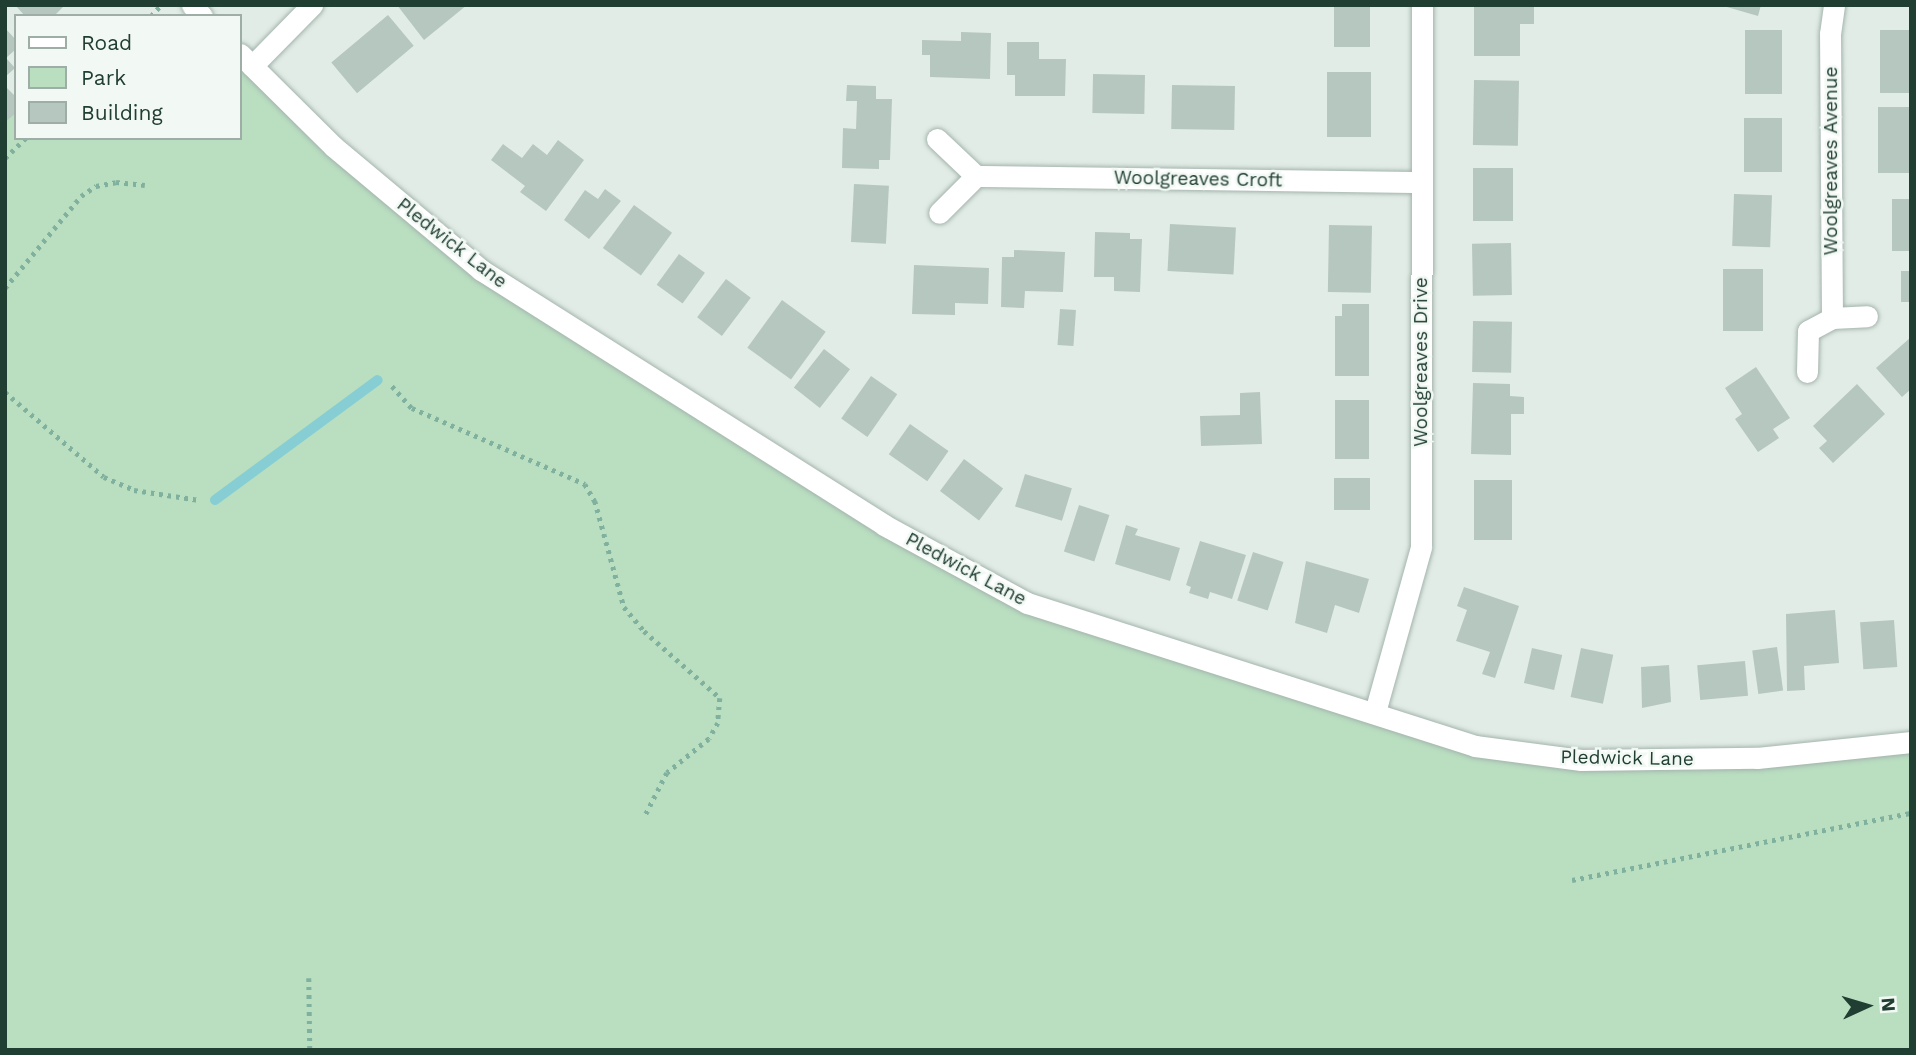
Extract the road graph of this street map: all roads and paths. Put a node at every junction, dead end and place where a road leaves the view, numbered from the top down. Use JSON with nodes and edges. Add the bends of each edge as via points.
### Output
{"nodes":[{"id":1,"x":313,"y":5,"type":"edge"},
{"id":2,"x":1422,"y":5,"type":"edge"},
{"id":3,"x":1834,"y":5,"type":"edge"},
{"id":4,"x":246,"y":60,"type":"edge"},
{"id":5,"x":937,"y":139,"type":"dead end"},
{"id":6,"x":24,"y":140,"type":"edge"},
{"id":7,"x":5,"y":158,"type":"edge"},
{"id":8,"x":976,"y":176,"type":"junction"},
{"id":9,"x":1420,"y":182,"type":"junction"},
{"id":10,"x":145,"y":185,"type":"dead end"},
{"id":11,"x":939,"y":213,"type":"dead end"},
{"id":12,"x":5,"y":288,"type":"edge"},
{"id":13,"x":1867,"y":316,"type":"dead end"},
{"id":14,"x":1832,"y":318,"type":"junction"},
{"id":15,"x":1807,"y":372,"type":"dead end"},
{"id":16,"x":393,"y":386,"type":"dead end"},
{"id":17,"x":5,"y":392,"type":"edge"},
{"id":18,"x":199,"y":500,"type":"dead end"},
{"id":19,"x":1375,"y":712,"type":"junction"},
{"id":20,"x":1911,"y":742,"type":"edge"},
{"id":21,"x":1911,"y":813,"type":"edge"},
{"id":22,"x":645,"y":816,"type":"dead end"},
{"id":23,"x":1572,"y":880,"type":"dead end"},
{"id":24,"x":309,"y":978,"type":"dead end"},
{"id":25,"x":310,"y":1050,"type":"edge"}],
"edges":[{"from":1,"to":4,"type":"street"},
{"from":2,"to":9,"type":"street","name":"Woolgreaves Drive"},
{"from":3,"to":14,"type":"street","name":"Woolgreaves Avenue","via":[[1830,34]]},
{"from":4,"to":19,"type":"street","name":"Pledwick Lane","via":[[334,147],[481,270],[884,525],[1027,603]]},
{"from":5,"to":8,"type":"street"},
{"from":6,"to":7,"type":"path"},
{"from":8,"to":9,"type":"street","name":"Woolgreaves Croft"},
{"from":8,"to":11,"type":"street"},
{"from":9,"to":19,"type":"street","name":"Woolgreaves Drive","via":[[1420,547]]},
{"from":10,"to":12,"type":"path","via":[[106,184],[81,196]]},
{"from":13,"to":14,"type":"street"},
{"from":14,"to":15,"type":"street","via":[[1808,331]]},
{"from":16,"to":22,"type":"path","via":[[412,408],[584,484],[595,501],[624,607],[644,631],[720,698],[718,723],[709,739],[667,773]]},
{"from":17,"to":18,"type":"path","via":[[104,477],[134,490]]},
{"from":19,"to":20,"type":"street","name":"Pledwick Lane","via":[[1475,746],[1581,761],[1757,758]]},
{"from":21,"to":23,"type":"path"},
{"from":24,"to":25,"type":"path"}]}
